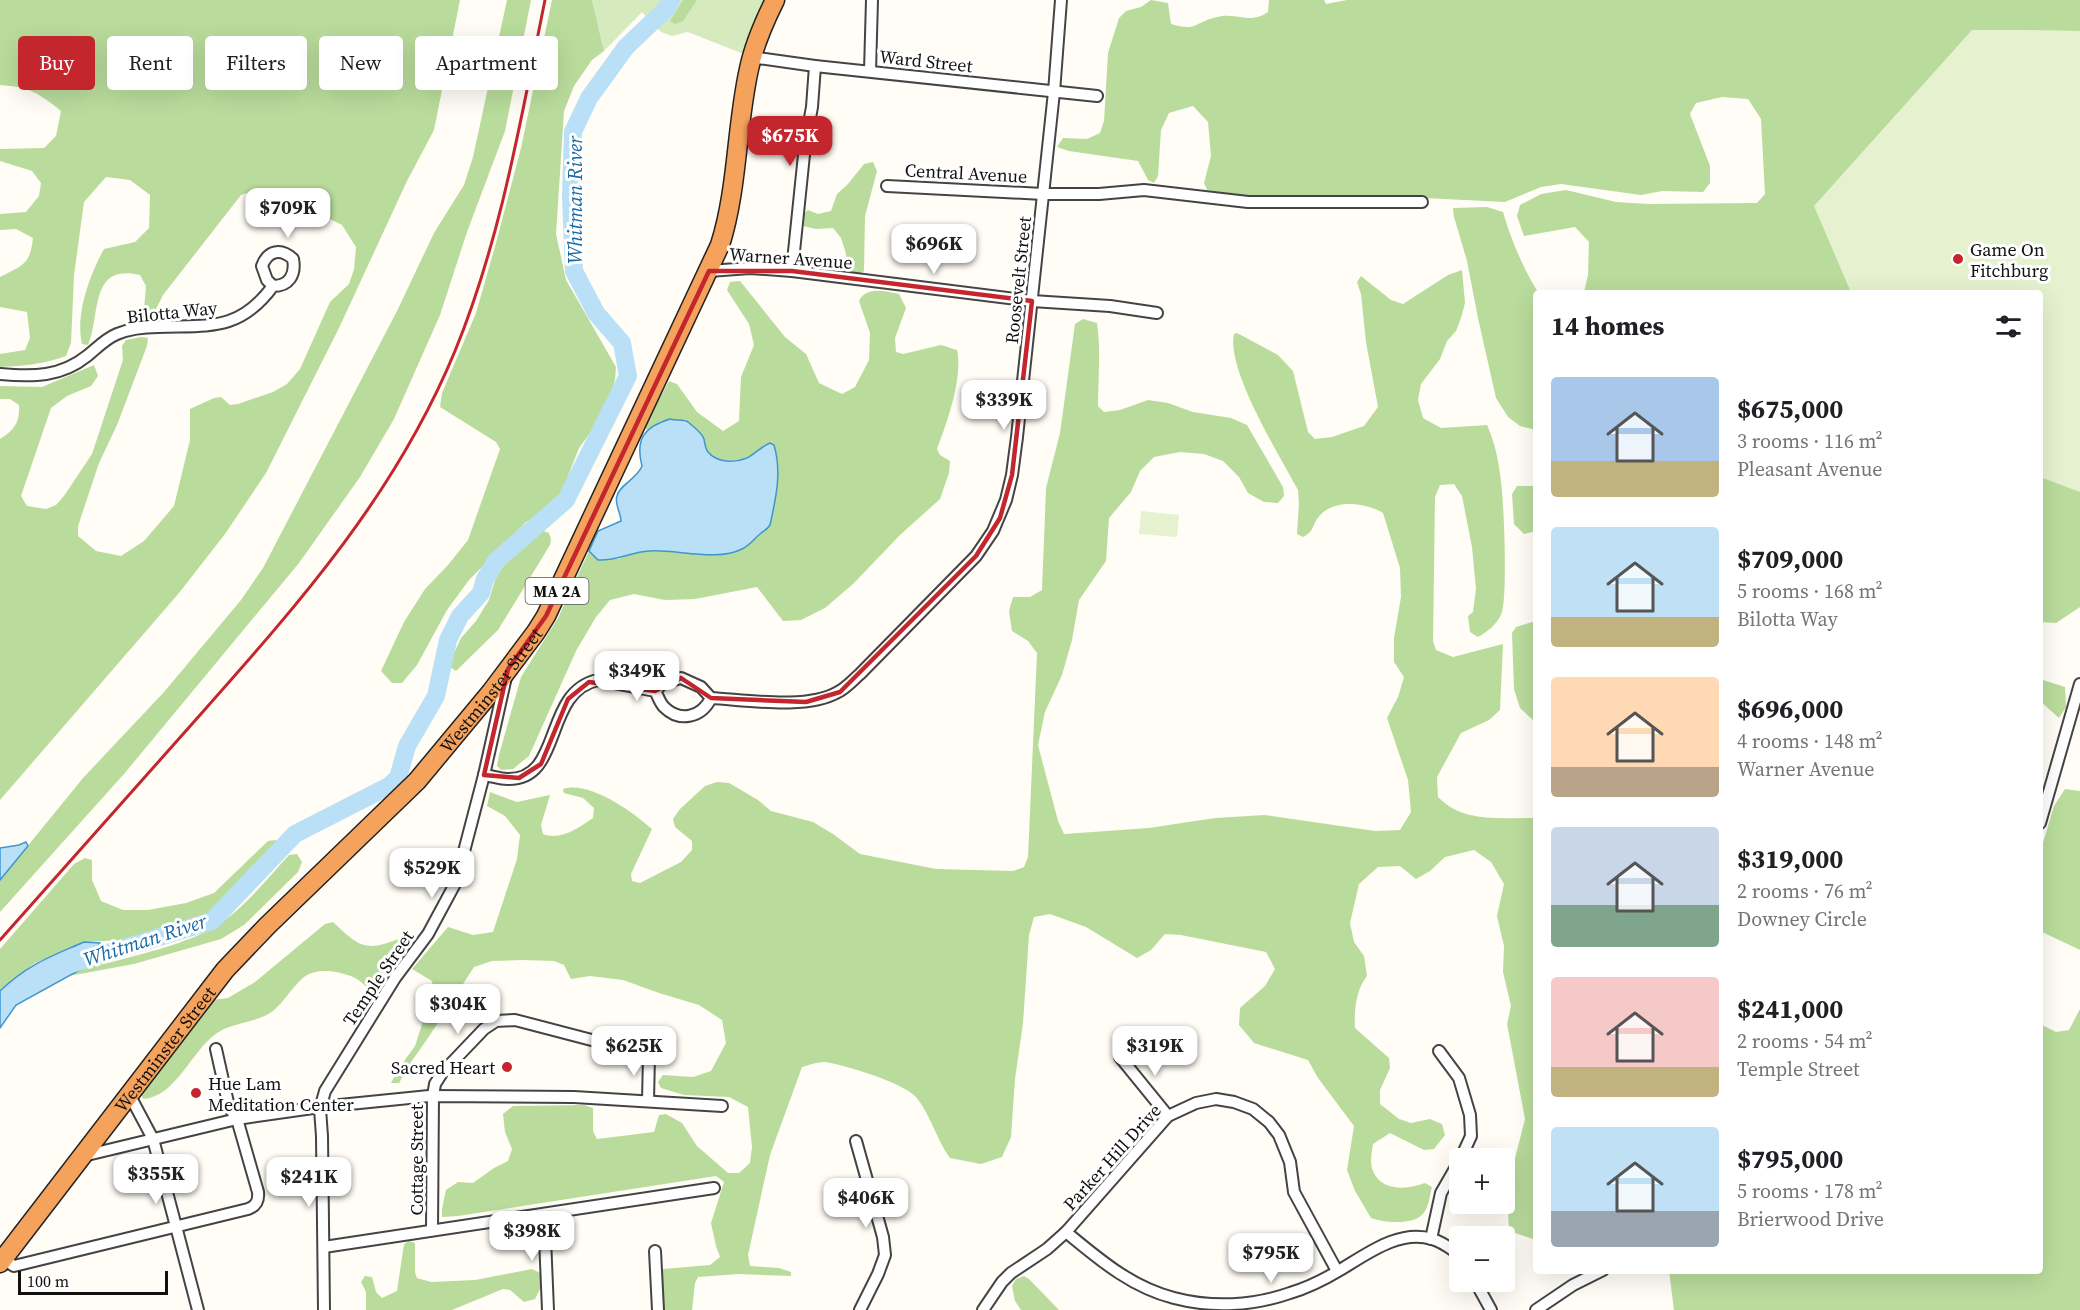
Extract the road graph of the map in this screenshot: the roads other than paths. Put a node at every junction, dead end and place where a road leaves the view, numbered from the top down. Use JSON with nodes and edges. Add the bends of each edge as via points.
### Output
{"nodes":[{"id":1,"x":775,"y":0,"type":"edge"},
{"id":2,"x":872,"y":0,"type":"edge"},
{"id":3,"x":1061,"y":0,"type":"edge"},
{"id":4,"x":751,"y":57,"type":"junction"},
{"id":5,"x":815,"y":66,"type":"junction"},
{"id":6,"x":870,"y":71,"type":"junction"},
{"id":7,"x":1054,"y":92,"type":"junction"},
{"id":8,"x":1097,"y":96,"type":"dead end"},
{"id":9,"x":888,"y":186,"type":"dead end"},
{"id":10,"x":1043,"y":194,"type":"junction"},
{"id":11,"x":1422,"y":202,"type":"dead end"},
{"id":12,"x":709,"y":270,"type":"junction"},
{"id":13,"x":792,"y":271,"type":"junction"},
{"id":14,"x":273,"y":286,"type":"dead end"},
{"id":15,"x":1032,"y":301,"type":"junction"},
{"id":16,"x":1157,"y":313,"type":"dead end"},
{"id":17,"x":0,"y":374,"type":"edge"},
{"id":18,"x":508,"y":669,"type":"junction"},
{"id":19,"x":2080,"y":684,"type":"edge"},
{"id":20,"x":655,"y":691,"type":"junction"},
{"id":21,"x":711,"y":698,"type":"junction"},
{"id":22,"x":484,"y":775,"type":"junction"},
{"id":23,"x":2043,"y":812,"type":"edge"},
{"id":24,"x":216,"y":1049,"type":"dead end"},
{"id":25,"x":1439,"y":1051,"type":"dead end"},
{"id":26,"x":1120,"y":1057,"type":"dead end"},
{"id":27,"x":129,"y":1094,"type":"junction"},
{"id":28,"x":433,"y":1096,"type":"junction"},
{"id":29,"x":648,"y":1101,"type":"junction"},
{"id":30,"x":722,"y":1106,"type":"dead end"},
{"id":31,"x":320,"y":1107,"type":"junction"},
{"id":32,"x":1168,"y":1116,"type":"junction"},
{"id":33,"x":237,"y":1119,"type":"junction"},
{"id":34,"x":153,"y":1139,"type":"junction"},
{"id":35,"x":856,"y":1141,"type":"dead end"},
{"id":36,"x":1465,"y":1148,"type":"edge"},
{"id":37,"x":82,"y":1156,"type":"junction"},
{"id":38,"x":1449,"y":1179,"type":"edge"},
{"id":39,"x":714,"y":1188,"type":"dead end"},
{"id":40,"x":544,"y":1214,"type":"junction"},
{"id":41,"x":177,"y":1228,"type":"junction"},
{"id":42,"x":432,"y":1230,"type":"junction"},
{"id":43,"x":1066,"y":1232,"type":"junction"},
{"id":44,"x":1431,"y":1239,"type":"junction"},
{"id":45,"x":324,"y":1247,"type":"junction"},
{"id":46,"x":1449,"y":1247,"type":"edge"},
{"id":47,"x":655,"y":1251,"type":"dead end"},
{"id":48,"x":1,"y":1261,"type":"edge"},
{"id":49,"x":1337,"y":1272,"type":"junction"},
{"id":50,"x":1595,"y":1274,"type":"edge"},
{"id":51,"x":1481,"y":1292,"type":"edge"},
{"id":52,"x":548,"y":1307,"type":"edge"},
{"id":53,"x":198,"y":1310,"type":"edge"},
{"id":54,"x":324,"y":1310,"type":"edge"},
{"id":55,"x":537,"y":1310,"type":"edge"},
{"id":56,"x":658,"y":1310,"type":"edge"},
{"id":57,"x":860,"y":1310,"type":"edge"},
{"id":58,"x":983,"y":1310,"type":"edge"},
{"id":59,"x":1491,"y":1310,"type":"edge"},
{"id":60,"x":1536,"y":1310,"type":"edge"}],
"edges":[{"from":1,"to":4,"type":"highway","name":"Westminster Street","number":"MA 2A"},
{"from":2,"to":6,"type":"street"},
{"from":3,"to":7,"type":"street","name":"Roosevelt Street"},
{"from":4,"to":5,"type":"street","name":"Ward Street"},
{"from":4,"to":12,"type":"highway","name":"Westminster Street","number":"MA 2A","via":[[728,217]]},
{"from":5,"to":6,"type":"street","name":"Ward Street"},
{"from":5,"to":13,"type":"street"},
{"from":6,"to":7,"type":"street","name":"Ward Street"},
{"from":7,"to":8,"type":"street","name":"Ward Street"},
{"from":7,"to":10,"type":"street","name":"Roosevelt Street"},
{"from":9,"to":10,"type":"street","name":"Central Avenue"},
{"from":10,"to":11,"type":"street","name":"Central Avenue","via":[[1138,190],[1248,202]]},
{"from":10,"to":15,"type":"street","name":"Roosevelt Street"},
{"from":12,"to":13,"type":"street","name":"Warner Avenue"},
{"from":12,"to":18,"type":"highway","name":"Westminster Street","number":"MA 2A","via":[[546,616]]},
{"from":13,"to":15,"type":"street","name":"Warner Avenue"},
{"from":14,"to":17,"type":"street","name":"Bilotta Way","via":[[251,310],[226,323],[132,329],[110,338],[58,372]]},
{"from":15,"to":16,"type":"street","name":"Warner Avenue"},
{"from":15,"to":21,"type":"street","name":"Roosevelt Street","via":[[1012,475],[1000,518],[976,556],[840,692],[806,702]]},
{"from":18,"to":22,"type":"street","name":"Temple Street"},
{"from":18,"to":27,"type":"highway","name":"Westminster Street","number":"MA 2A","via":[[417,781],[243,950]]},
{"from":19,"to":23,"type":"street"},
{"from":20,"to":21,"type":"street","via":[[663,683],[681,678],[701,687]]},
{"from":20,"to":21,"type":"street","via":[[664,707],[673,714],[686,716],[700,713]]},
{"from":20,"to":22,"type":"street","via":[[598,680],[578,687],[568,699],[541,764],[519,778]]},
{"from":22,"to":31,"type":"street","name":"Temple Street","via":[[452,890],[428,934],[395,978],[334,1075]]},
{"from":24,"to":33,"type":"street","via":[[229,1107]]},
{"from":25,"to":36,"type":"street","via":[[1459,1078],[1470,1114],[1471,1136]]},
{"from":26,"to":32,"type":"street"},
{"from":27,"to":34,"type":"street"},
{"from":27,"to":37,"type":"highway","name":"Westminster Street","number":"MA 2A"},
{"from":28,"to":29,"type":"street"},
{"from":28,"to":29,"type":"street","name":"Cottage Street","via":[[435,1082],[484,1029],[493,1022],[515,1020],[649,1054]]},
{"from":28,"to":31,"type":"street"},
{"from":28,"to":42,"type":"street","name":"Cottage Street"},
{"from":29,"to":30,"type":"street"},
{"from":31,"to":33,"type":"street"},
{"from":31,"to":45,"type":"street","name":"Temple Street"},
{"from":32,"to":43,"type":"street","name":"Parker Hill Drive"},
{"from":32,"to":49,"type":"street","name":"Parker Hill Drive","via":[[1216,1099],[1253,1109],[1269,1122],[1287,1155],[1294,1192]]},
{"from":33,"to":34,"type":"street"},
{"from":33,"to":41,"type":"street","via":[[258,1203]]},
{"from":34,"to":37,"type":"street"},
{"from":34,"to":41,"type":"street"},
{"from":35,"to":57,"type":"street","via":[[885,1255]]},
{"from":37,"to":48,"type":"highway","name":"Westminster Street","number":"MA 2A"},
{"from":38,"to":44,"type":"street","via":[[1441,1193]]},
{"from":39,"to":40,"type":"street"},
{"from":40,"to":42,"type":"street"},
{"from":40,"to":52,"type":"street"},
{"from":41,"to":48,"type":"street","via":[[14,1266]]},
{"from":41,"to":53,"type":"street"},
{"from":42,"to":45,"type":"street"},
{"from":43,"to":49,"type":"street","via":[[1125,1279],[1163,1295],[1198,1303],[1265,1301]]},
{"from":43,"to":58,"type":"street","name":"Parker Hill Drive","via":[[1011,1273]]},
{"from":44,"to":46,"type":"street"},
{"from":44,"to":49,"type":"street","via":[[1393,1241]]},
{"from":45,"to":54,"type":"street","name":"Temple Street"},
{"from":47,"to":56,"type":"street"},
{"from":50,"to":60,"type":"street"},
{"from":51,"to":59,"type":"street"},
{"from":52,"to":55,"type":"street"}]}
